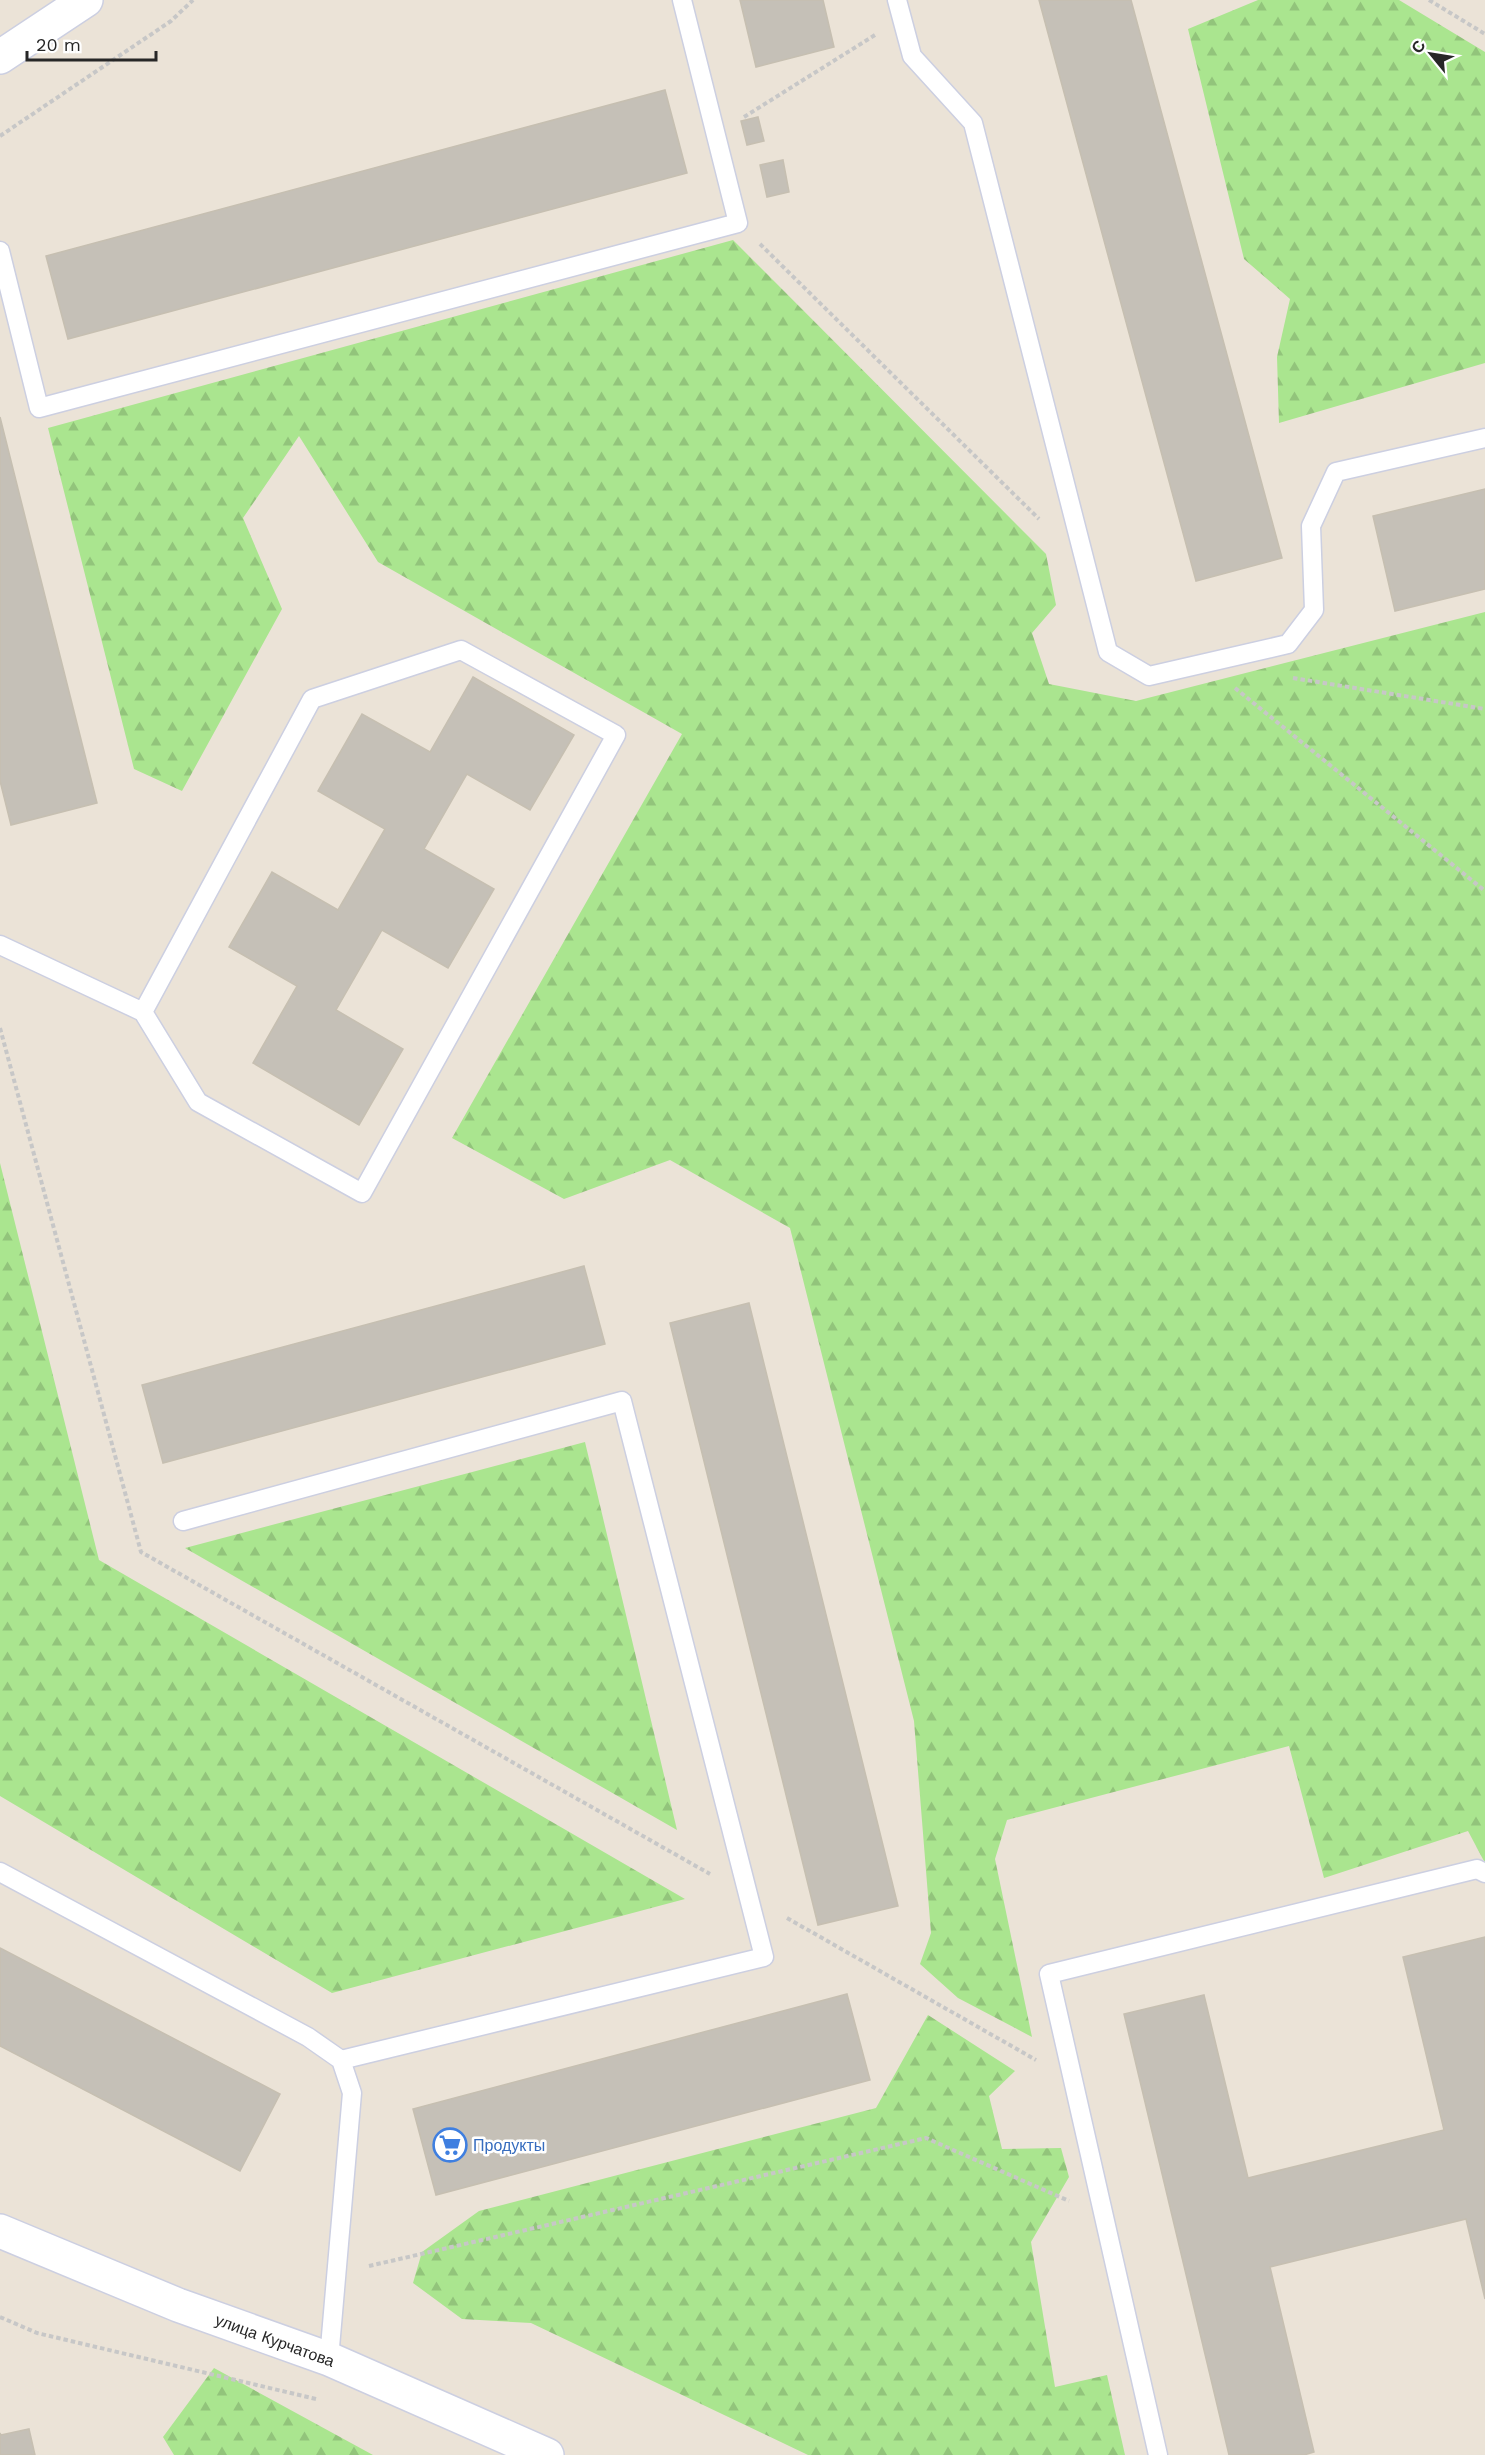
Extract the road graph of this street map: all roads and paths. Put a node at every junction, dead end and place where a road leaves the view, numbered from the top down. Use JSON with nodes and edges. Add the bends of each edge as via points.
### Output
{"nodes":[{"id":1,"x":86,"y":0,"type":"edge"},
{"id":2,"x":193,"y":0,"type":"edge"},
{"id":3,"x":682,"y":0,"type":"edge"},
{"id":4,"x":897,"y":0,"type":"edge"},
{"id":5,"x":1428,"y":0,"type":"edge"},
{"id":6,"x":902,"y":18,"type":"junction"},
{"id":7,"x":1485,"y":34,"type":"edge"},
{"id":8,"x":0,"y":57,"type":"edge"},
{"id":9,"x":716,"y":135,"type":"junction"},
{"id":10,"x":0,"y":136,"type":"edge"},
{"id":11,"x":738,"y":223,"type":"junction"},
{"id":12,"x":0,"y":251,"type":"edge"},
{"id":13,"x":1485,"y":438,"type":"edge"},
{"id":14,"x":1043,"y":523,"type":"dead end"},
{"id":15,"x":1204,"y":663,"type":"junction"},
{"id":16,"x":1286,"y":676,"type":"dead end"},
{"id":17,"x":1485,"y":709,"type":"edge"},
{"id":18,"x":1485,"y":891,"type":"edge"},
{"id":19,"x":0,"y":945,"type":"edge"},
{"id":20,"x":143,"y":1012,"type":"junction"},
{"id":21,"x":0,"y":1028,"type":"edge"},
{"id":22,"x":183,"y":1521,"type":"dead end"},
{"id":23,"x":0,"y":1872,"type":"edge"},
{"id":24,"x":1485,"y":1873,"type":"edge"},
{"id":25,"x":748,"y":1896,"type":"junction"},
{"id":26,"x":341,"y":2060,"type":"junction"},
{"id":27,"x":1073,"y":2081,"type":"junction"},
{"id":28,"x":1104,"y":2216,"type":"junction"},
{"id":29,"x":0,"y":2231,"type":"edge"},
{"id":30,"x":336,"y":2274,"type":"junction"},
{"id":31,"x":0,"y":2317,"type":"edge"},
{"id":32,"x":329,"y":2359,"type":"junction"},
{"id":33,"x":327,"y":2401,"type":"dead end"},
{"id":34,"x":547,"y":2455,"type":"edge"},
{"id":35,"x":1158,"y":2455,"type":"edge"}],
"edges":[{"from":1,"to":8,"type":"street"},
{"from":2,"to":10,"type":"path","via":[[171,21]]},
{"from":3,"to":9,"type":"lane"},
{"from":4,"to":6,"type":"lane"},
{"from":5,"to":7,"type":"path"},
{"from":6,"to":9,"type":"path"},
{"from":6,"to":15,"type":"lane","via":[[912,56],[973,123],[1108,652],[1149,676]]},
{"from":9,"to":11,"type":"lane"},
{"from":11,"to":12,"type":"lane","via":[[39,408]]},
{"from":11,"to":14,"type":"path"},
{"from":13,"to":15,"type":"lane","via":[[1336,472],[1311,526],[1314,610],[1288,644]]},
{"from":15,"to":18,"type":"path"},
{"from":16,"to":17,"type":"path"},
{"from":19,"to":20,"type":"lane"},
{"from":20,"to":20,"type":"lane","via":[[198,1102],[362,1193],[616,735],[461,650],[312,699]]},
{"from":21,"to":25,"type":"path","via":[[141,1552]]},
{"from":22,"to":25,"type":"lane","via":[[622,1401]]},
{"from":23,"to":26,"type":"lane","via":[[308,2037]]},
{"from":24,"to":27,"type":"lane","via":[[1478,1869],[1049,1974]]},
{"from":25,"to":26,"type":"lane","via":[[764,1957]]},
{"from":25,"to":27,"type":"path"},
{"from":26,"to":30,"type":"lane","via":[[352,2093]]},
{"from":27,"to":28,"type":"lane"},
{"from":28,"to":30,"type":"path","via":[[926,2138]]},
{"from":28,"to":35,"type":"lane"},
{"from":29,"to":32,"type":"street","name":"улица Курчатова","via":[[178,2305]]},
{"from":30,"to":32,"type":"lane"},
{"from":31,"to":33,"type":"path","via":[[38,2333]]},
{"from":32,"to":34,"type":"street","name":"улица Курчатова"}]}
